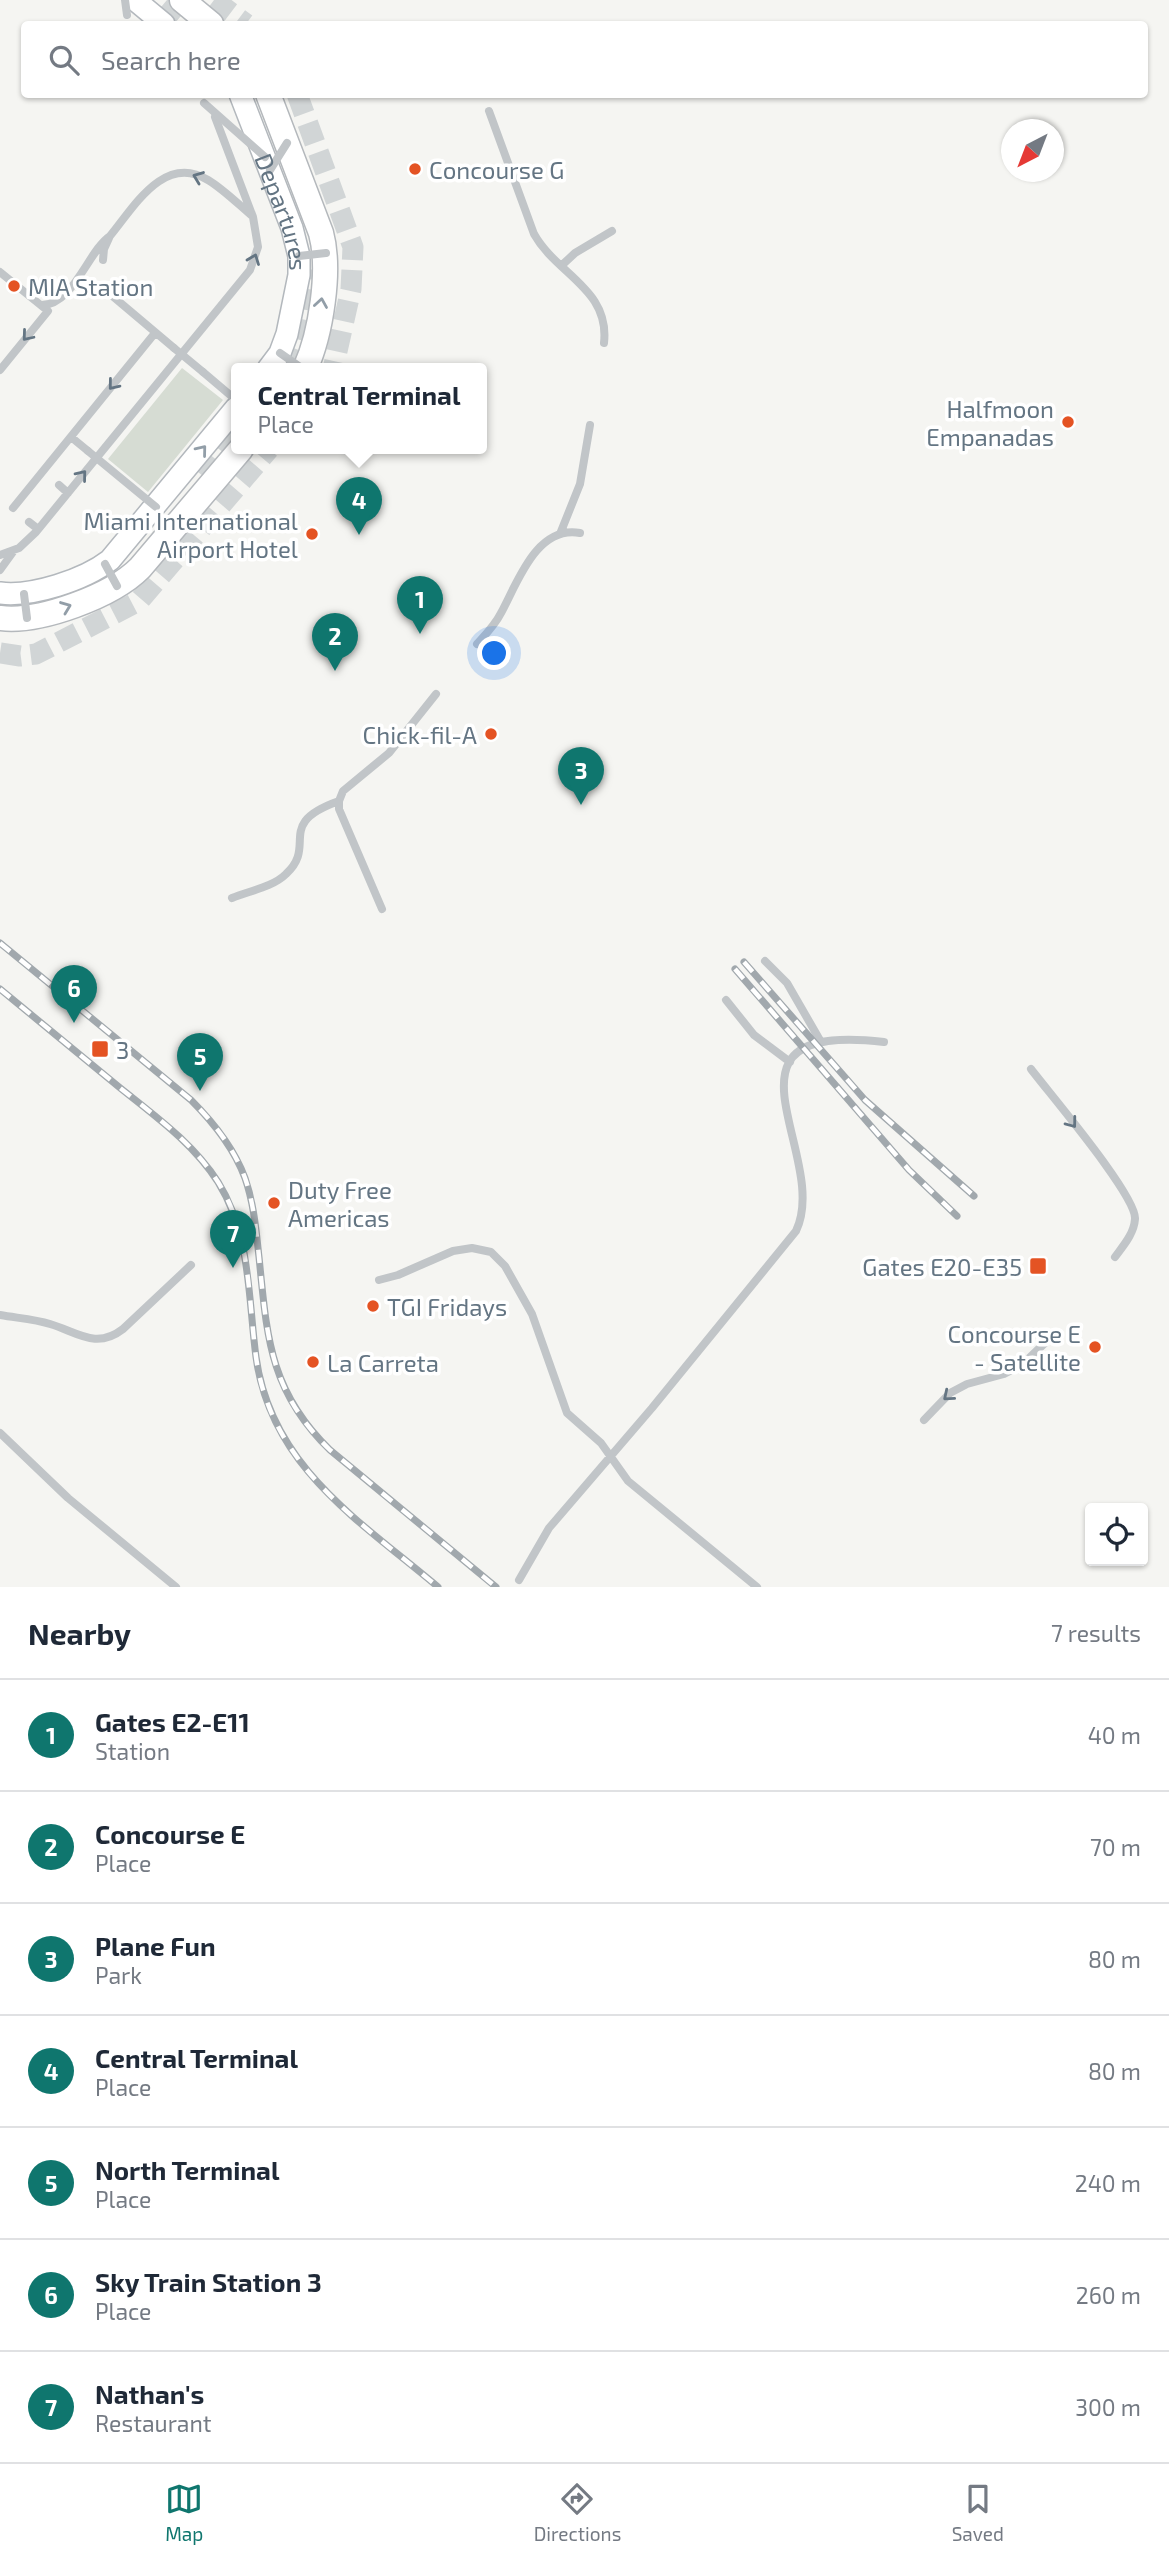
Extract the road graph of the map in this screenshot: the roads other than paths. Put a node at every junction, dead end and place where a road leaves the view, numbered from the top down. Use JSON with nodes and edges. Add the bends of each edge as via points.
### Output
{"nodes":[{"id":1,"x":125,"y":0,"type":"edge"},
{"id":2,"x":182,"y":0,"type":"edge"},
{"id":3,"x":131,"y":8,"type":"edge"},
{"id":4,"x":158,"y":21,"type":"edge"},
{"id":5,"x":207,"y":21,"type":"edge"},
{"id":6,"x":242,"y":98,"type":"edge"},
{"id":7,"x":270,"y":98,"type":"edge"},
{"id":8,"x":204,"y":103,"type":"dead end"},
{"id":9,"x":489,"y":111,"type":"dead end"},
{"id":10,"x":215,"y":117,"type":"dead end"},
{"id":11,"x":287,"y":144,"type":"junction"},
{"id":12,"x":267,"y":163,"type":"junction"},
{"id":13,"x":253,"y":217,"type":"junction"},
{"id":14,"x":612,"y":231,"type":"dead end"},
{"id":15,"x":110,"y":236,"type":"junction"},
{"id":16,"x":326,"y":253,"type":"junction"},
{"id":17,"x":299,"y":256,"type":"junction"},
{"id":18,"x":103,"y":260,"type":"dead end"},
{"id":19,"x":561,"y":266,"type":"junction"},
{"id":20,"x":0,"y":272,"type":"edge"},
{"id":21,"x":230,"y":280,"type":"dead end"},
{"id":22,"x":237,"y":287,"type":"junction"},
{"id":23,"x":110,"y":294,"type":"dead end"},
{"id":24,"x":45,"y":308,"type":"junction"},
{"id":25,"x":56,"y":317,"type":"dead end"},
{"id":26,"x":155,"y":333,"type":"junction"},
{"id":27,"x":604,"y":343,"type":"dead end"},
{"id":28,"x":274,"y":361,"type":"edge"},
{"id":29,"x":306,"y":363,"type":"edge"},
{"id":30,"x":0,"y":370,"type":"edge"},
{"id":31,"x":231,"y":396,"type":"edge"},
{"id":32,"x":231,"y":414,"type":"edge"},
{"id":33,"x":590,"y":425,"type":"dead end"},
{"id":34,"x":71,"y":437,"type":"junction"},
{"id":35,"x":236,"y":454,"type":"edge"},
{"id":36,"x":60,"y":485,"type":"dead end"},
{"id":37,"x":68,"y":493,"type":"junction"},
{"id":38,"x":156,"y":506,"type":"junction"},
{"id":39,"x":13,"y":508,"type":"dead end"},
{"id":40,"x":29,"y":522,"type":"dead end"},
{"id":41,"x":38,"y":529,"type":"junction"},
{"id":42,"x":580,"y":533,"type":"dead end"},
{"id":43,"x":560,"y":534,"type":"junction"},
{"id":44,"x":14,"y":551,"type":"junction"},
{"id":45,"x":0,"y":555,"type":"edge"},
{"id":46,"x":105,"y":564,"type":"junction"},
{"id":47,"x":0,"y":570,"type":"edge"},
{"id":48,"x":117,"y":586,"type":"junction"},
{"id":49,"x":0,"y":593,"type":"edge"},
{"id":50,"x":26,"y":606,"type":"junction"},
{"id":51,"x":0,"y":618,"type":"edge"},
{"id":52,"x":478,"y":644,"type":"dead end"},
{"id":53,"x":436,"y":694,"type":"dead end"},
{"id":54,"x":339,"y":802,"type":"junction"},
{"id":55,"x":232,"y":898,"type":"dead end"},
{"id":56,"x":382,"y":909,"type":"dead end"},
{"id":57,"x":765,"y":961,"type":"dead end"},
{"id":58,"x":726,"y":1000,"type":"dead end"},
{"id":59,"x":821,"y":1042,"type":"junction"},
{"id":60,"x":884,"y":1042,"type":"dead end"},
{"id":61,"x":790,"y":1062,"type":"junction"},
{"id":62,"x":1031,"y":1069,"type":"dead end"},
{"id":63,"x":1115,"y":1258,"type":"dead end"},
{"id":64,"x":191,"y":1265,"type":"dead end"},
{"id":65,"x":379,"y":1280,"type":"dead end"},
{"id":66,"x":0,"y":1315,"type":"edge"},
{"id":67,"x":1048,"y":1340,"type":"dead end"},
{"id":68,"x":925,"y":1420,"type":"dead end"},
{"id":69,"x":0,"y":1433,"type":"edge"},
{"id":70,"x":610,"y":1457,"type":"junction"},
{"id":71,"x":519,"y":1580,"type":"dead end"},
{"id":72,"x":176,"y":1587,"type":"edge"},
{"id":73,"x":757,"y":1587,"type":"edge"}],
"edges":[{"from":1,"to":3,"type":"lane","bridge":true},
{"from":2,"to":5,"type":"main road"},
{"from":3,"to":4,"type":"main road"},
{"from":6,"to":12,"type":"main road","name":"Departures"},
{"from":7,"to":11,"type":"main road","name":"Departures"},
{"from":8,"to":12,"type":"lane","bridge":true},
{"from":9,"to":19,"type":"lane","via":[[534,234]]},
{"from":10,"to":13,"type":"lane"},
{"from":11,"to":12,"type":"lane","bridge":true},
{"from":11,"to":16,"type":"main road","name":"Departures"},
{"from":12,"to":17,"type":"main road","name":"Departures"},
{"from":13,"to":15,"type":"lane","one_way":true,"via":[[209,181],[196,174],[174,173],[151,187]]},
{"from":22,"to":13,"type":"lane","one_way":true,"via":[[250,270],[258,247]]},
{"from":14,"to":19,"type":"lane"},
{"from":15,"to":18,"type":"lane"},
{"from":15,"to":24,"type":"lane","via":[[67,290]]},
{"from":16,"to":17,"type":"lane","bridge":true},
{"from":29,"to":16,"type":"main road","name":"Departures","one_way":true,"via":[[316,337]]},
{"from":17,"to":28,"type":"main road","name":"Departures","via":[[290,325]]},
{"from":19,"to":27,"type":"lane","via":[[600,309]]},
{"from":20,"to":24,"type":"lane"},
{"from":21,"to":22,"type":"lane"},
{"from":37,"to":22,"type":"lane","one_way":true},
{"from":23,"to":26,"type":"lane"},
{"from":24,"to":25,"type":"lane"},
{"from":24,"to":30,"type":"lane","one_way":true},
{"from":26,"to":31,"type":"lane","bridge":true},
{"from":26,"to":34,"type":"lane","one_way":true},
{"from":38,"to":32,"type":"main road","one_way":true},
{"from":33,"to":43,"type":"lane","via":[[580,484]]},
{"from":34,"to":38,"type":"lane","bridge":true},
{"from":34,"to":39,"type":"lane"},
{"from":35,"to":48,"type":"main road","via":[[140,568]]},
{"from":36,"to":37,"type":"lane"},
{"from":37,"to":41,"type":"lane"},
{"from":38,"to":46,"type":"main road"},
{"from":40,"to":41,"type":"lane"},
{"from":41,"to":44,"type":"lane"},
{"from":42,"to":43,"type":"lane"},
{"from":43,"to":52,"type":"lane","via":[[527,562],[501,614]]},
{"from":44,"to":45,"type":"lane"},
{"from":44,"to":47,"type":"lane"},
{"from":46,"to":48,"type":"lane","bridge":true},
{"from":46,"to":50,"type":"main road"},
{"from":50,"to":48,"type":"main road","one_way":true,"via":[[57,610]]},
{"from":49,"to":50,"type":"main road"},
{"from":50,"to":51,"type":"main road"},
{"from":53,"to":54,"type":"lane","via":[[389,752],[346,789]]},
{"from":54,"to":55,"type":"lane","via":[[305,819],[298,856],[286,874]]},
{"from":54,"to":56,"type":"lane"},
{"from":57,"to":59,"type":"lane","via":[[787,983]]},
{"from":58,"to":61,"type":"lane","via":[[754,1035]]},
{"from":59,"to":60,"type":"lane","via":[[838,1038]]},
{"from":59,"to":61,"type":"lane","via":[[798,1052]]},
{"from":61,"to":70,"type":"lane","via":[[785,1097],[803,1190],[800,1222]]},
{"from":62,"to":63,"type":"lane","one_way":true,"via":[[1133,1207],[1134,1226]]},
{"from":64,"to":66,"type":"lane","via":[[111,1337],[83,1338],[50,1324]]},
{"from":65,"to":70,"type":"lane","via":[[453,1251],[492,1252],[532,1314],[567,1413]]},
{"from":67,"to":68,"type":"lane","one_way":true,"via":[[1023,1364],[950,1393]]},
{"from":69,"to":72,"type":"lane","via":[[68,1498]]},
{"from":70,"to":71,"type":"lane","via":[[549,1528]]},
{"from":70,"to":73,"type":"lane","via":[[628,1481]]}]}
